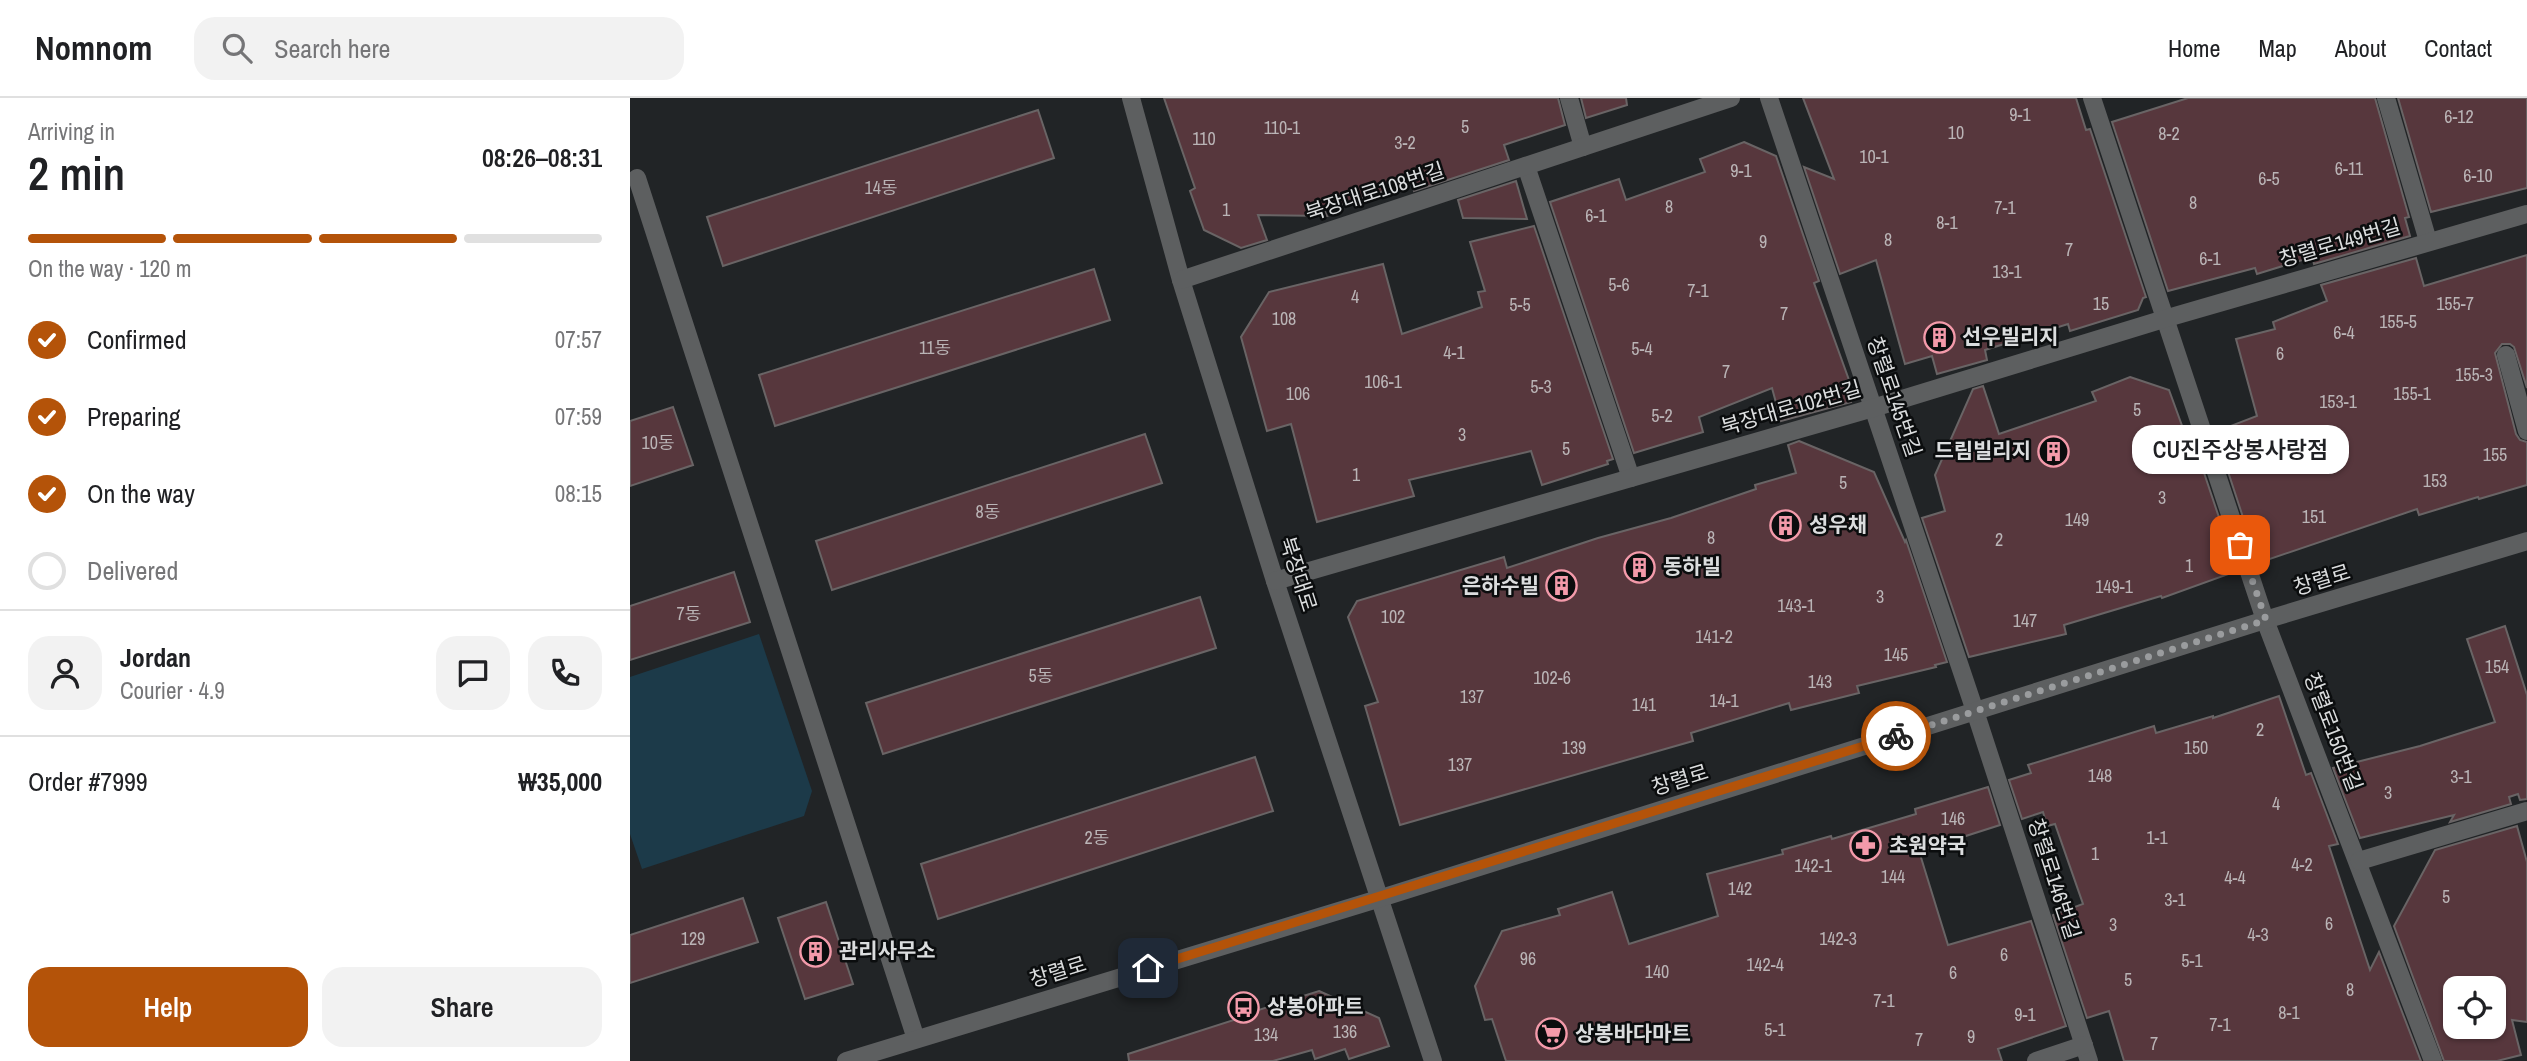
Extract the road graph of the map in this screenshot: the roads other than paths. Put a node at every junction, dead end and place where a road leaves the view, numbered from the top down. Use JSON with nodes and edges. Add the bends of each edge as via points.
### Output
{"nodes":[{"id":1,"x":1131,"y":98,"type":"edge"},
{"id":2,"x":1569,"y":98,"type":"edge"},
{"id":3,"x":1731,"y":98,"type":"edge"},
{"id":4,"x":1769,"y":98,"type":"edge"},
{"id":5,"x":2092,"y":98,"type":"edge"},
{"id":6,"x":2386,"y":98,"type":"edge"},
{"id":7,"x":1583,"y":147,"type":"junction"},
{"id":8,"x":1526,"y":166,"type":"junction"},
{"id":9,"x":637,"y":178,"type":"dead end"},
{"id":10,"x":2527,"y":214,"type":"edge"},
{"id":11,"x":2428,"y":241,"type":"junction"},
{"id":12,"x":1181,"y":280,"type":"junction"},
{"id":13,"x":2164,"y":319,"type":"junction"},
{"id":14,"x":2506,"y":355,"type":"dead end"},
{"id":15,"x":1873,"y":408,"type":"junction"},
{"id":16,"x":2527,"y":431,"type":"edge"},
{"id":17,"x":1631,"y":478,"type":"junction"},
{"id":18,"x":2527,"y":541,"type":"edge"},
{"id":19,"x":1275,"y":581,"type":"junction"},
{"id":20,"x":2266,"y":620,"type":"junction"},
{"id":21,"x":1975,"y":711,"type":"junction"},
{"id":22,"x":2527,"y":811,"type":"edge"},
{"id":23,"x":2359,"y":861,"type":"junction"},
{"id":24,"x":1381,"y":898,"type":"junction"},
{"id":25,"x":916,"y":1039,"type":"junction"},
{"id":26,"x":2086,"y":1053,"type":"edge"},
{"id":27,"x":846,"y":1061,"type":"edge"},
{"id":28,"x":1433,"y":1061,"type":"edge"},
{"id":29,"x":2036,"y":1061,"type":"edge"},
{"id":30,"x":2433,"y":1061,"type":"edge"}],
"edges":[{"from":1,"to":12,"type":"street","name":"북장대로"},
{"from":2,"to":7,"type":"street"},
{"from":3,"to":7,"type":"street","name":"북장대로108번길"},
{"from":4,"to":15,"type":"street","name":"창렬로145번길"},
{"from":5,"to":13,"type":"street"},
{"from":6,"to":11,"type":"street","name":"창렬로149번길"},
{"from":7,"to":8,"type":"street","name":"북장대로108번길"},
{"from":8,"to":12,"type":"street","name":"북장대로108번길"},
{"from":8,"to":17,"type":"street"},
{"from":9,"to":25,"type":"street"},
{"from":10,"to":11,"type":"street"},
{"from":11,"to":13,"type":"street","name":"창렬로149번길"},
{"from":12,"to":19,"type":"street","name":"북장대로"},
{"from":13,"to":15,"type":"street","name":"북장대로102번길"},
{"from":13,"to":20,"type":"street"},
{"from":14,"to":16,"type":"street"},
{"from":15,"to":17,"type":"street","name":"북장대로102번길"},
{"from":15,"to":21,"type":"street","name":"창렬로145번길"},
{"from":17,"to":19,"type":"street","name":"북장대로102번길"},
{"from":18,"to":20,"type":"street","name":"창렬로"},
{"from":19,"to":24,"type":"street","name":"북장대로"},
{"from":20,"to":21,"type":"street","name":"창렬로"},
{"from":20,"to":23,"type":"street","name":"창렬로150번길"},
{"from":21,"to":24,"type":"street","name":"창렬로"},
{"from":21,"to":26,"type":"street","name":"창렬로146번길"},
{"from":22,"to":23,"type":"street"},
{"from":23,"to":30,"type":"street","name":"창렬로150번길"},
{"from":24,"to":25,"type":"street","name":"창렬로"},
{"from":24,"to":28,"type":"street","name":"북장대로"},
{"from":25,"to":27,"type":"street","name":"창렬로"},
{"from":26,"to":29,"type":"street"}]}
